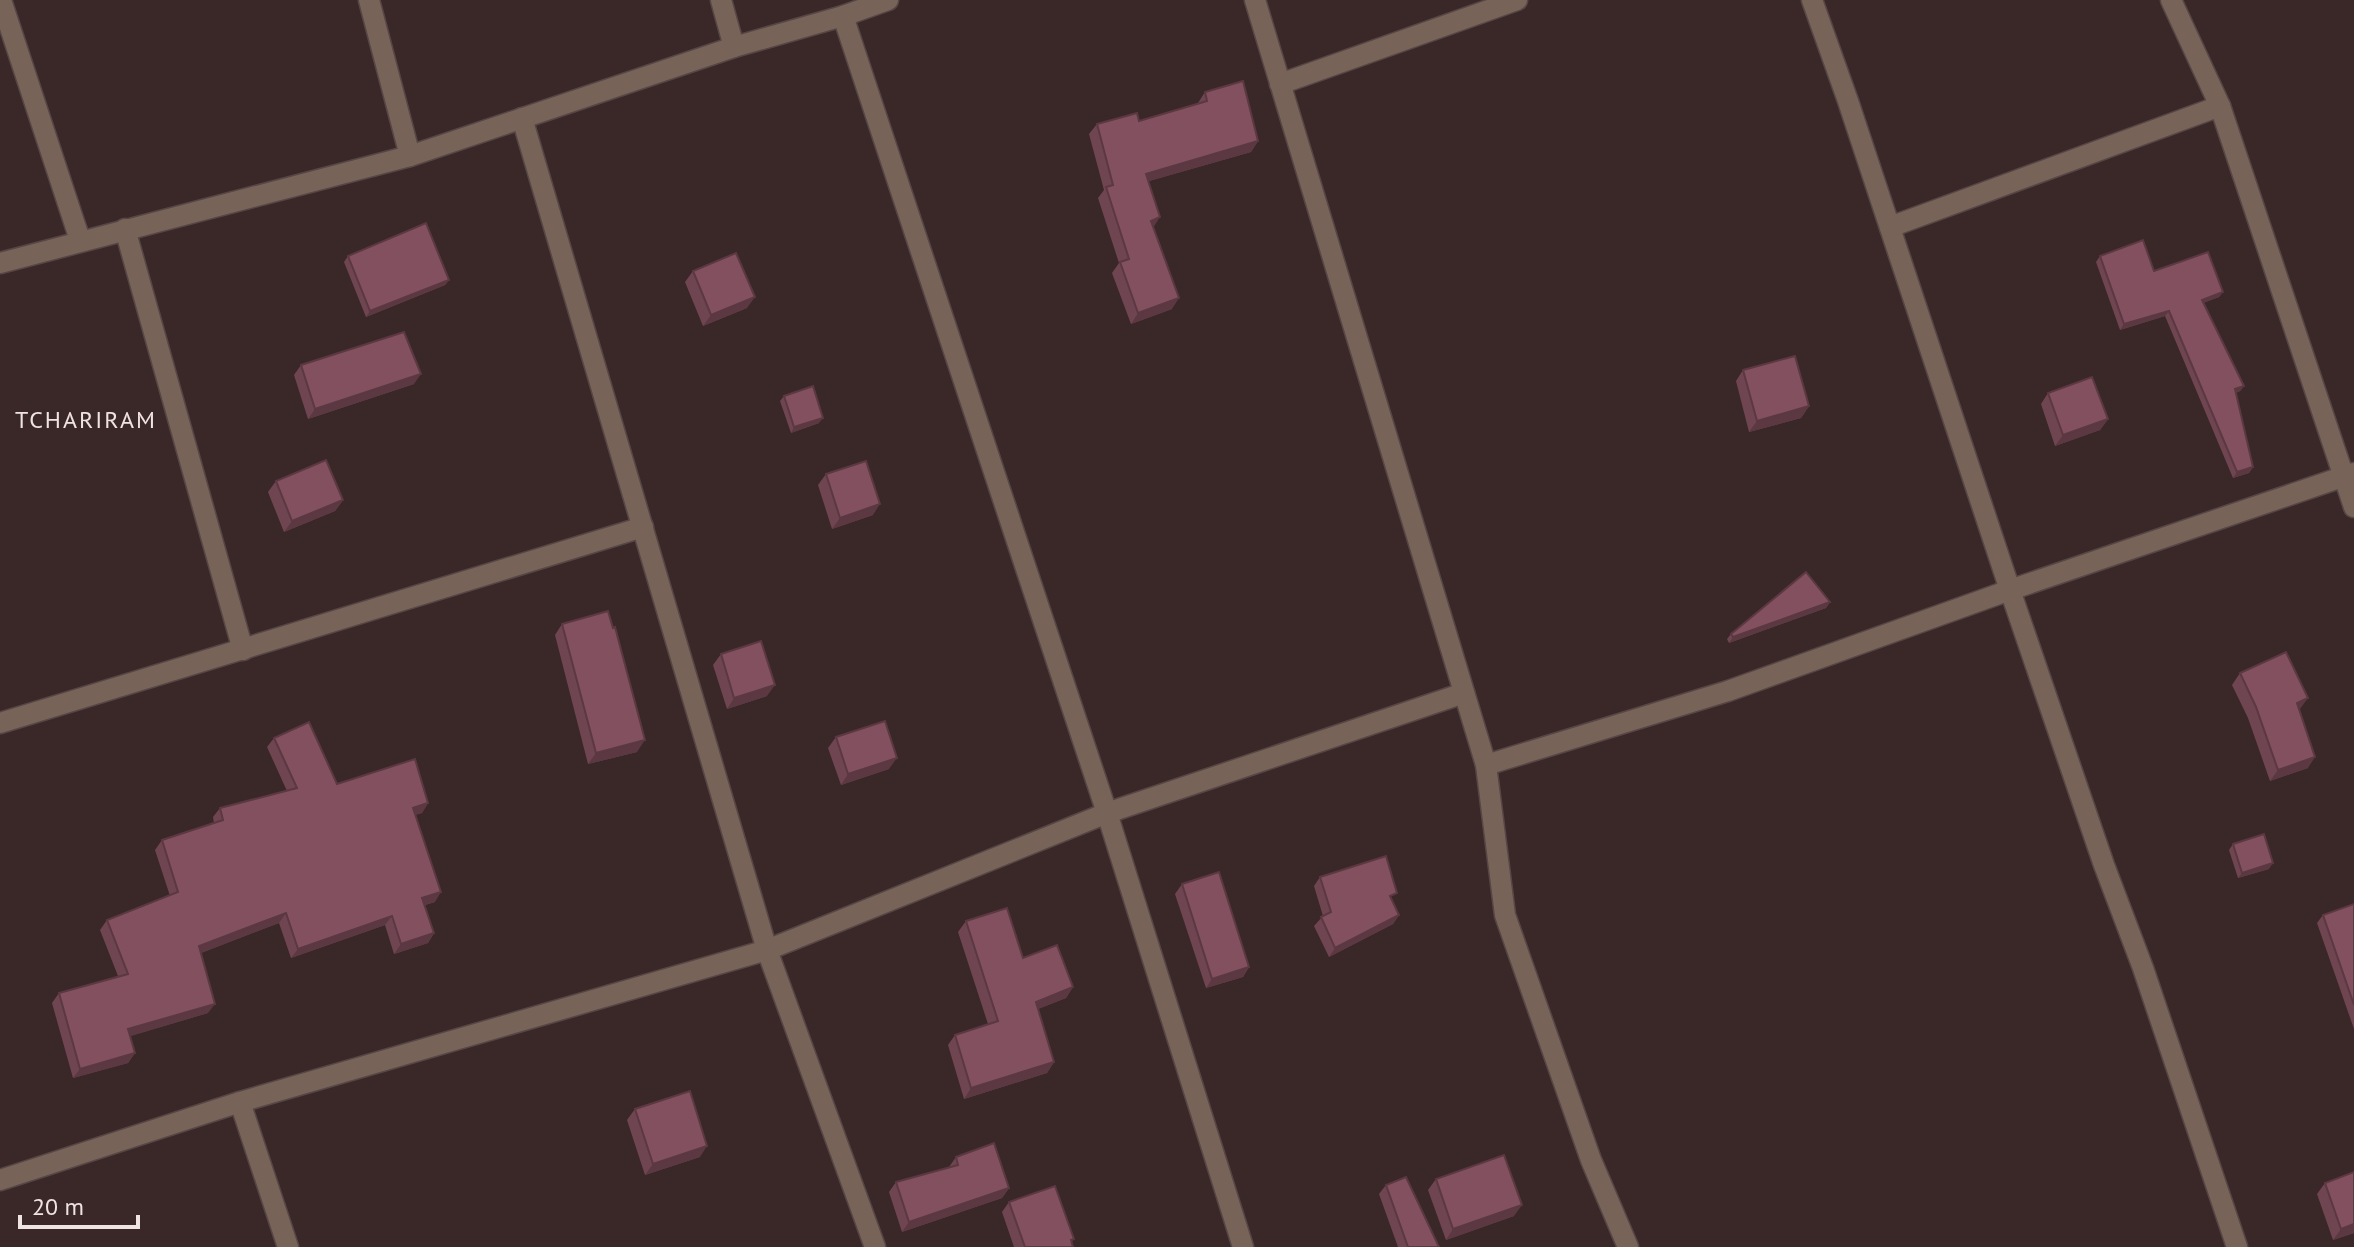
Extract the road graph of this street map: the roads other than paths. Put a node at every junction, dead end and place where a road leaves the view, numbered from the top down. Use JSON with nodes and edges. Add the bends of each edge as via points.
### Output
{"nodes":[{"id":1,"x":1,"y":0,"type":"edge"},
{"id":2,"x":369,"y":0,"type":"edge"},
{"id":3,"x":721,"y":0,"type":"edge"},
{"id":4,"x":888,"y":0,"type":"edge"},
{"id":5,"x":1255,"y":0,"type":"edge"},
{"id":6,"x":1517,"y":0,"type":"edge"},
{"id":7,"x":1812,"y":0,"type":"edge"},
{"id":8,"x":2171,"y":0,"type":"edge"},
{"id":9,"x":843,"y":16,"type":"junction"},
{"id":10,"x":734,"y":47,"type":"junction"},
{"id":11,"x":1280,"y":84,"type":"junction"},
{"id":12,"x":2220,"y":106,"type":"junction"},
{"id":13,"x":522,"y":118,"type":"junction"},
{"id":14,"x":410,"y":156,"type":"junction"},
{"id":15,"x":1890,"y":227,"type":"junction"},
{"id":16,"x":125,"y":229,"type":"junction"},
{"id":17,"x":80,"y":240,"type":"junction"},
{"id":18,"x":0,"y":263,"type":"edge"},
{"id":19,"x":2349,"y":475,"type":"edge"},
{"id":20,"x":2354,"y":507,"type":"edge"},
{"id":21,"x":643,"y":527,"type":"junction"},
{"id":22,"x":2010,"y":590,"type":"junction"},
{"id":23,"x":243,"y":650,"type":"junction"},
{"id":24,"x":1464,"y":693,"type":"junction"},
{"id":25,"x":0,"y":723,"type":"edge"},
{"id":26,"x":1486,"y":765,"type":"junction"},
{"id":27,"x":1107,"y":813,"type":"junction"},
{"id":28,"x":767,"y":950,"type":"junction"},
{"id":29,"x":240,"y":1102,"type":"junction"},
{"id":30,"x":0,"y":1180,"type":"edge"},
{"id":31,"x":288,"y":1247,"type":"edge"},
{"id":32,"x":875,"y":1247,"type":"edge"},
{"id":33,"x":1243,"y":1247,"type":"edge"},
{"id":34,"x":1628,"y":1247,"type":"edge"},
{"id":35,"x":2237,"y":1247,"type":"edge"}],
"edges":[{"from":1,"to":17,"type":"street"},
{"from":2,"to":14,"type":"street"},
{"from":3,"to":10,"type":"street"},
{"from":4,"to":9,"type":"street"},
{"from":5,"to":11,"type":"street"},
{"from":6,"to":11,"type":"street"},
{"from":7,"to":15,"type":"street"},
{"from":8,"to":12,"type":"street"},
{"from":9,"to":10,"type":"street"},
{"from":9,"to":27,"type":"street"},
{"from":10,"to":13,"type":"street"},
{"from":11,"to":24,"type":"street"},
{"from":12,"to":15,"type":"street"},
{"from":12,"to":19,"type":"street"},
{"from":13,"to":14,"type":"street"},
{"from":13,"to":21,"type":"street"},
{"from":14,"to":16,"type":"street"},
{"from":15,"to":22,"type":"street"},
{"from":16,"to":17,"type":"street"},
{"from":16,"to":23,"type":"street"},
{"from":17,"to":18,"type":"street"},
{"from":19,"to":20,"type":"street"},
{"from":19,"to":22,"type":"street"},
{"from":21,"to":23,"type":"street"},
{"from":21,"to":28,"type":"street"},
{"from":22,"to":26,"type":"street","via":[[1728,691]]},
{"from":22,"to":35,"type":"street"},
{"from":23,"to":25,"type":"street"},
{"from":24,"to":26,"type":"street"},
{"from":24,"to":27,"type":"street"},
{"from":26,"to":34,"type":"street","via":[[1505,915],[1591,1160]]},
{"from":27,"to":28,"type":"street"},
{"from":27,"to":33,"type":"street"},
{"from":28,"to":29,"type":"street"},
{"from":28,"to":32,"type":"street"},
{"from":29,"to":30,"type":"street"},
{"from":29,"to":31,"type":"street"}]}
